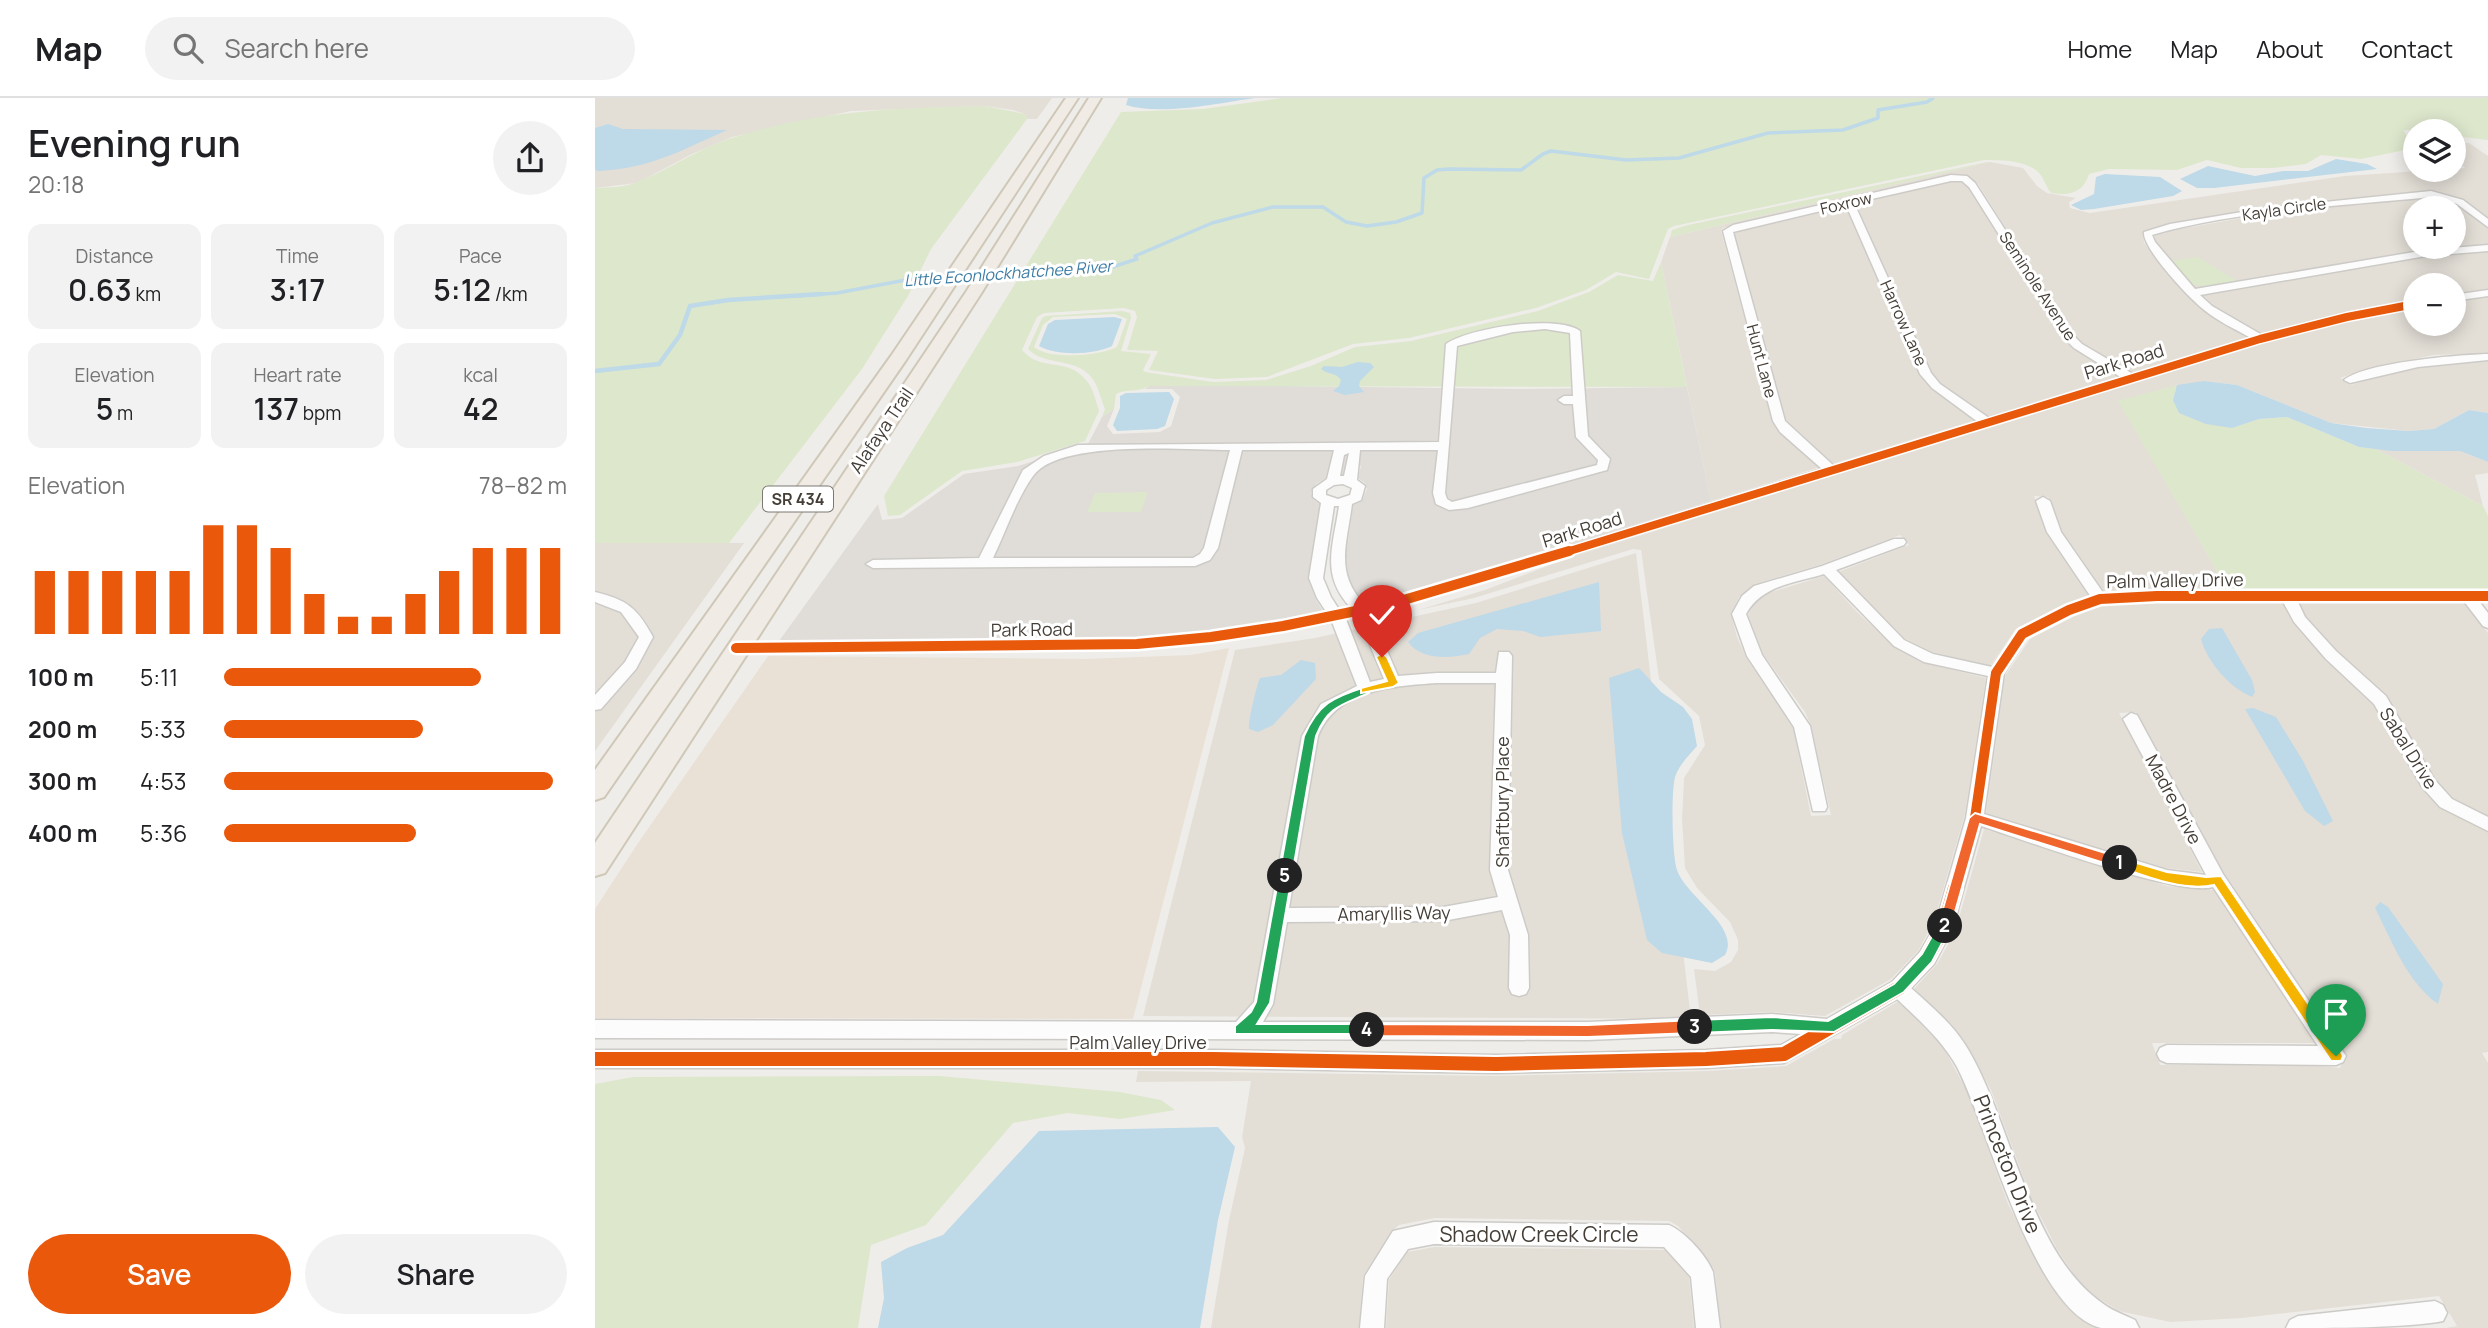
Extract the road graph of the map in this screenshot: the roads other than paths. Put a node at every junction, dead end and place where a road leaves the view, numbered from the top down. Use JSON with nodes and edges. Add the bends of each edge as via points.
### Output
{"nodes":[{"id":1,"x":1072,"y":98,"type":"edge"},
{"id":2,"x":1095,"y":98,"type":"edge"},
{"id":3,"x":1964,"y":178,"type":"joint"},
{"id":4,"x":1021,"y":179,"type":"junction"},
{"id":5,"x":1037,"y":192,"type":"junction"},
{"id":6,"x":1849,"y":202,"type":"junction"},
{"id":7,"x":2488,"y":224,"type":"edge"},
{"id":8,"x":1728,"y":231,"type":"joint"},
{"id":9,"x":2488,"y":248,"type":"edge"},
{"id":10,"x":2192,"y":293,"type":"junction"},
{"id":11,"x":2488,"y":293,"type":"edge"},
{"id":12,"x":2466,"y":296,"type":"edge"},
{"id":13,"x":2403,"y":306,"type":"edge"},
{"id":14,"x":2260,"y":339,"type":"junction"},
{"id":15,"x":2488,"y":357,"type":"edge"},
{"id":16,"x":892,"y":365,"type":"junction"},
{"id":17,"x":2129,"y":377,"type":"junction"},
{"id":18,"x":2350,"y":380,"type":"dead end"},
{"id":19,"x":912,"y":384,"type":"junction"},
{"id":20,"x":1564,"y":400,"type":"dead end"},
{"id":21,"x":1579,"y":400,"type":"junction"},
{"id":22,"x":1986,"y":422,"type":"junction"},
{"id":23,"x":1445,"y":446,"type":"junction"},
{"id":24,"x":1237,"y":447,"type":"junction"},
{"id":25,"x":1348,"y":447,"type":"junction"},
{"id":26,"x":1831,"y":470,"type":"junction"},
{"id":27,"x":1333,"y":480,"type":"junction"},
{"id":28,"x":1350,"y":481,"type":"junction"},
{"id":29,"x":2043,"y":501,"type":"dead end"},
{"id":30,"x":1328,"y":502,"type":"junction"},
{"id":31,"x":1346,"y":502,"type":"junction"},
{"id":32,"x":787,"y":515,"type":"junction"},
{"id":33,"x":1899,"y":542,"type":"dead end"},
{"id":34,"x":984,"y":562,"type":"junction"},
{"id":35,"x":873,"y":564,"type":"dead end"},
{"id":36,"x":1827,"y":569,"type":"junction"},
{"id":37,"x":2287,"y":596,"type":"junction"},
{"id":38,"x":2467,"y":596,"type":"junction"},
{"id":39,"x":2488,"y":596,"type":"edge"},
{"id":40,"x":595,"y":597,"type":"edge"},
{"id":41,"x":2100,"y":599,"type":"junction"},
{"id":42,"x":1363,"y":612,"type":"junction"},
{"id":43,"x":1338,"y":618,"type":"junction"},
{"id":44,"x":2488,"y":623,"type":"edge"},
{"id":45,"x":1376,"y":644,"type":"junction"},
{"id":46,"x":736,"y":648,"type":"junction"},
{"id":47,"x":1350,"y":650,"type":"junction"},
{"id":48,"x":1504,"y":656,"type":"dead end"},
{"id":49,"x":1996,"y":673,"type":"junction"},
{"id":50,"x":1503,"y":678,"type":"junction"},
{"id":51,"x":1393,"y":683,"type":"junction"},
{"id":52,"x":1366,"y":690,"type":"junction"},
{"id":53,"x":595,"y":705,"type":"edge"},
{"id":54,"x":2131,"y":719,"type":"dead end"},
{"id":55,"x":595,"y":790,"type":"edge"},
{"id":56,"x":1819,"y":807,"type":"dead end"},
{"id":57,"x":1975,"y":818,"type":"junction"},
{"id":58,"x":2488,"y":825,"type":"edge"},
{"id":59,"x":595,"y":865,"type":"edge"},
{"id":60,"x":2217,"y":879,"type":"junction"},
{"id":61,"x":1509,"y":902,"type":"junction"},
{"id":62,"x":1279,"y":915,"type":"junction"},
{"id":63,"x":1519,"y":988,"type":"dead end"},
{"id":64,"x":1899,"y":988,"type":"junction"},
{"id":65,"x":1829,"y":1028,"type":"junction"},
{"id":66,"x":595,"y":1029,"type":"edge"},
{"id":67,"x":1240,"y":1030,"type":"junction"},
{"id":68,"x":1571,"y":1031,"type":"junction"},
{"id":69,"x":2167,"y":1054,"type":"dead end"},
{"id":70,"x":595,"y":1059,"type":"edge"},
{"id":71,"x":1571,"y":1062,"type":"junction"},
{"id":72,"x":2435,"y":1312,"type":"dead end"},
{"id":73,"x":1373,"y":1328,"type":"edge"},
{"id":74,"x":1707,"y":1328,"type":"edge"},
{"id":75,"x":2127,"y":1328,"type":"edge"},
{"id":76,"x":2298,"y":1328,"type":"edge"}],
"edges":[{"from":1,"to":4,"type":"main road","name":"Alafaya Trail","number":"SR 434"},
{"from":2,"to":5,"type":"main road","name":"Alafaya Trail","number":"SR 434"},
{"from":3,"to":6,"type":"street","name":"Foxrow"},
{"from":3,"to":17,"type":"street","name":"Seminole Avenue","via":[[2068,336]]},
{"from":4,"to":5,"type":"main road","via":[[1026,190]]},
{"from":4,"to":16,"type":"main road","name":"Alafaya Trail","number":"SR 434"},
{"from":5,"to":19,"type":"main road","name":"Alafaya Trail","number":"SR 434"},
{"from":6,"to":8,"type":"street","name":"Foxrow"},
{"from":6,"to":22,"type":"street","name":"Harrow Lane","via":[[1926,374]]},
{"from":7,"to":10,"type":"street","name":"Kayla Circle","via":[[2460,202],[2431,194],[2278,209],[2147,234]]},
{"from":8,"to":26,"type":"street","name":"Hunt Lane","via":[[1779,421]]},
{"from":9,"to":10,"type":"street","via":[[2426,253]]},
{"from":10,"to":14,"type":"street","name":"Kayla Circle"},
{"from":11,"to":12,"type":"street"},
{"from":13,"to":14,"type":"street","name":"Park Road"},
{"from":14,"to":17,"type":"street","name":"Park Road"},
{"from":15,"to":18,"type":"street","via":[[2438,358]]},
{"from":16,"to":19,"type":"main road","via":[[907,373]]},
{"from":16,"to":32,"type":"main road","name":"Alafaya Trail","number":"SR 434"},
{"from":17,"to":22,"type":"street","name":"Park Road"},
{"from":19,"to":46,"type":"main road","name":"Alafaya Trail","number":"SR 434"},
{"from":20,"to":21,"type":"street"},
{"from":21,"to":23,"type":"street","via":[[1575,331],[1507,328],[1452,344]]},
{"from":21,"to":23,"type":"street","via":[[1582,437],[1604,459],[1603,467],[1463,506],[1448,506],[1439,493]]},
{"from":22,"to":26,"type":"street","name":"Park Road"},
{"from":23,"to":25,"type":"street"},
{"from":24,"to":25,"type":"street"},
{"from":24,"to":34,"type":"street","via":[[1086,447],[1051,456],[1028,473]]},
{"from":24,"to":34,"type":"street","via":[[1210,548],[1195,562]]},
{"from":25,"to":27,"type":"street","via":[[1338,453]]},
{"from":25,"to":28,"type":"street","via":[[1355,452]]},
{"from":26,"to":42,"type":"street","name":"Park Road"},
{"from":27,"to":28,"type":"street"},
{"from":27,"to":30,"type":"street","via":[[1319,489]]},
{"from":28,"to":31,"type":"street","via":[[1360,489]]},
{"from":29,"to":41,"type":"street","via":[[2054,532]]},
{"from":30,"to":31,"type":"street"},
{"from":30,"to":43,"type":"street","via":[[1316,578]]},
{"from":31,"to":42,"type":"street","via":[[1337,566],[1344,593]]},
{"from":32,"to":46,"type":"main road","via":[[777,556],[733,622]]},
{"from":32,"to":55,"type":"main road","name":"Alafaya Trail","number":"SR 434"},
{"from":33,"to":36,"type":"street"},
{"from":34,"to":35,"type":"street"},
{"from":36,"to":49,"type":"street","via":[[1899,643],[1929,658]]},
{"from":36,"to":56,"type":"street","via":[[1759,589],[1739,614],[1755,656],[1802,726]]},
{"from":37,"to":38,"type":"street","name":"Palm Valley Drive"},
{"from":37,"to":41,"type":"street","name":"Palm Valley Drive"},
{"from":37,"to":58,"type":"street","name":"Sabal Drive","via":[[2299,619],[2330,655],[2380,700],[2428,783],[2446,803]]},
{"from":38,"to":39,"type":"street","name":"Palm Valley Drive"},
{"from":38,"to":44,"type":"street"},
{"from":40,"to":53,"type":"street","via":[[617,601],[632,613],[646,637],[631,665]]},
{"from":41,"to":49,"type":"street","name":"Palm Valley Drive","via":[[2022,634]]},
{"from":42,"to":43,"type":"street","name":"Park Road"},
{"from":42,"to":45,"type":"street"},
{"from":43,"to":46,"type":"street","name":"Park Road","via":[[1137,644]]},
{"from":43,"to":47,"type":"street"},
{"from":45,"to":47,"type":"street"},
{"from":45,"to":51,"type":"street"},
{"from":46,"to":59,"type":"main road","name":"Alafaya Trail","number":"SR 434"},
{"from":47,"to":52,"type":"street"},
{"from":48,"to":50,"type":"street","name":"Shaftbury Place"},
{"from":49,"to":57,"type":"street","name":"Palm Valley Drive"},
{"from":50,"to":51,"type":"street","via":[[1446,677]]},
{"from":50,"to":61,"type":"street","name":"Shaftbury Place","via":[[1499,870]]},
{"from":51,"to":52,"type":"street"},
{"from":52,"to":62,"type":"street","via":[[1329,705],[1310,736]]},
{"from":54,"to":60,"type":"street","name":"Madre Drive"},
{"from":57,"to":60,"type":"street","via":[[2167,877]]},
{"from":57,"to":64,"type":"street","name":"Palm Valley Drive","via":[[1944,927],[1927,958]]},
{"from":60,"to":69,"type":"street","name":"Madre Drive","via":[[2336,1056]]},
{"from":61,"to":62,"type":"street","name":"Amaryllis Way","via":[[1443,914]]},
{"from":61,"to":63,"type":"street","name":"Shaftbury Place","via":[[1519,935]]},
{"from":62,"to":67,"type":"street","via":[[1263,1003]]},
{"from":64,"to":65,"type":"street","name":"Palm Valley Drive"},
{"from":64,"to":75,"type":"street","name":"Princeton Drive","via":[[1952,1042],[1979,1091],[2021,1202],[2046,1254],[2074,1297]]},
{"from":65,"to":68,"type":"street","name":"Palm Valley Drive","via":[[1772,1023]]},
{"from":65,"to":71,"type":"street","name":"Palm Valley Drive","via":[[1784,1054]]},
{"from":66,"to":67,"type":"street","name":"Palm Valley Drive"},
{"from":67,"to":68,"type":"street","name":"Palm Valley Drive"},
{"from":68,"to":71,"type":"street"},
{"from":70,"to":71,"type":"street","name":"Palm Valley Drive"},
{"from":72,"to":76,"type":"street"},
{"from":73,"to":74,"type":"street","name":"Shadow Creek Circle","via":[[1376,1276],[1401,1239],[1434,1233],[1669,1236],[1702,1272]]}]}
